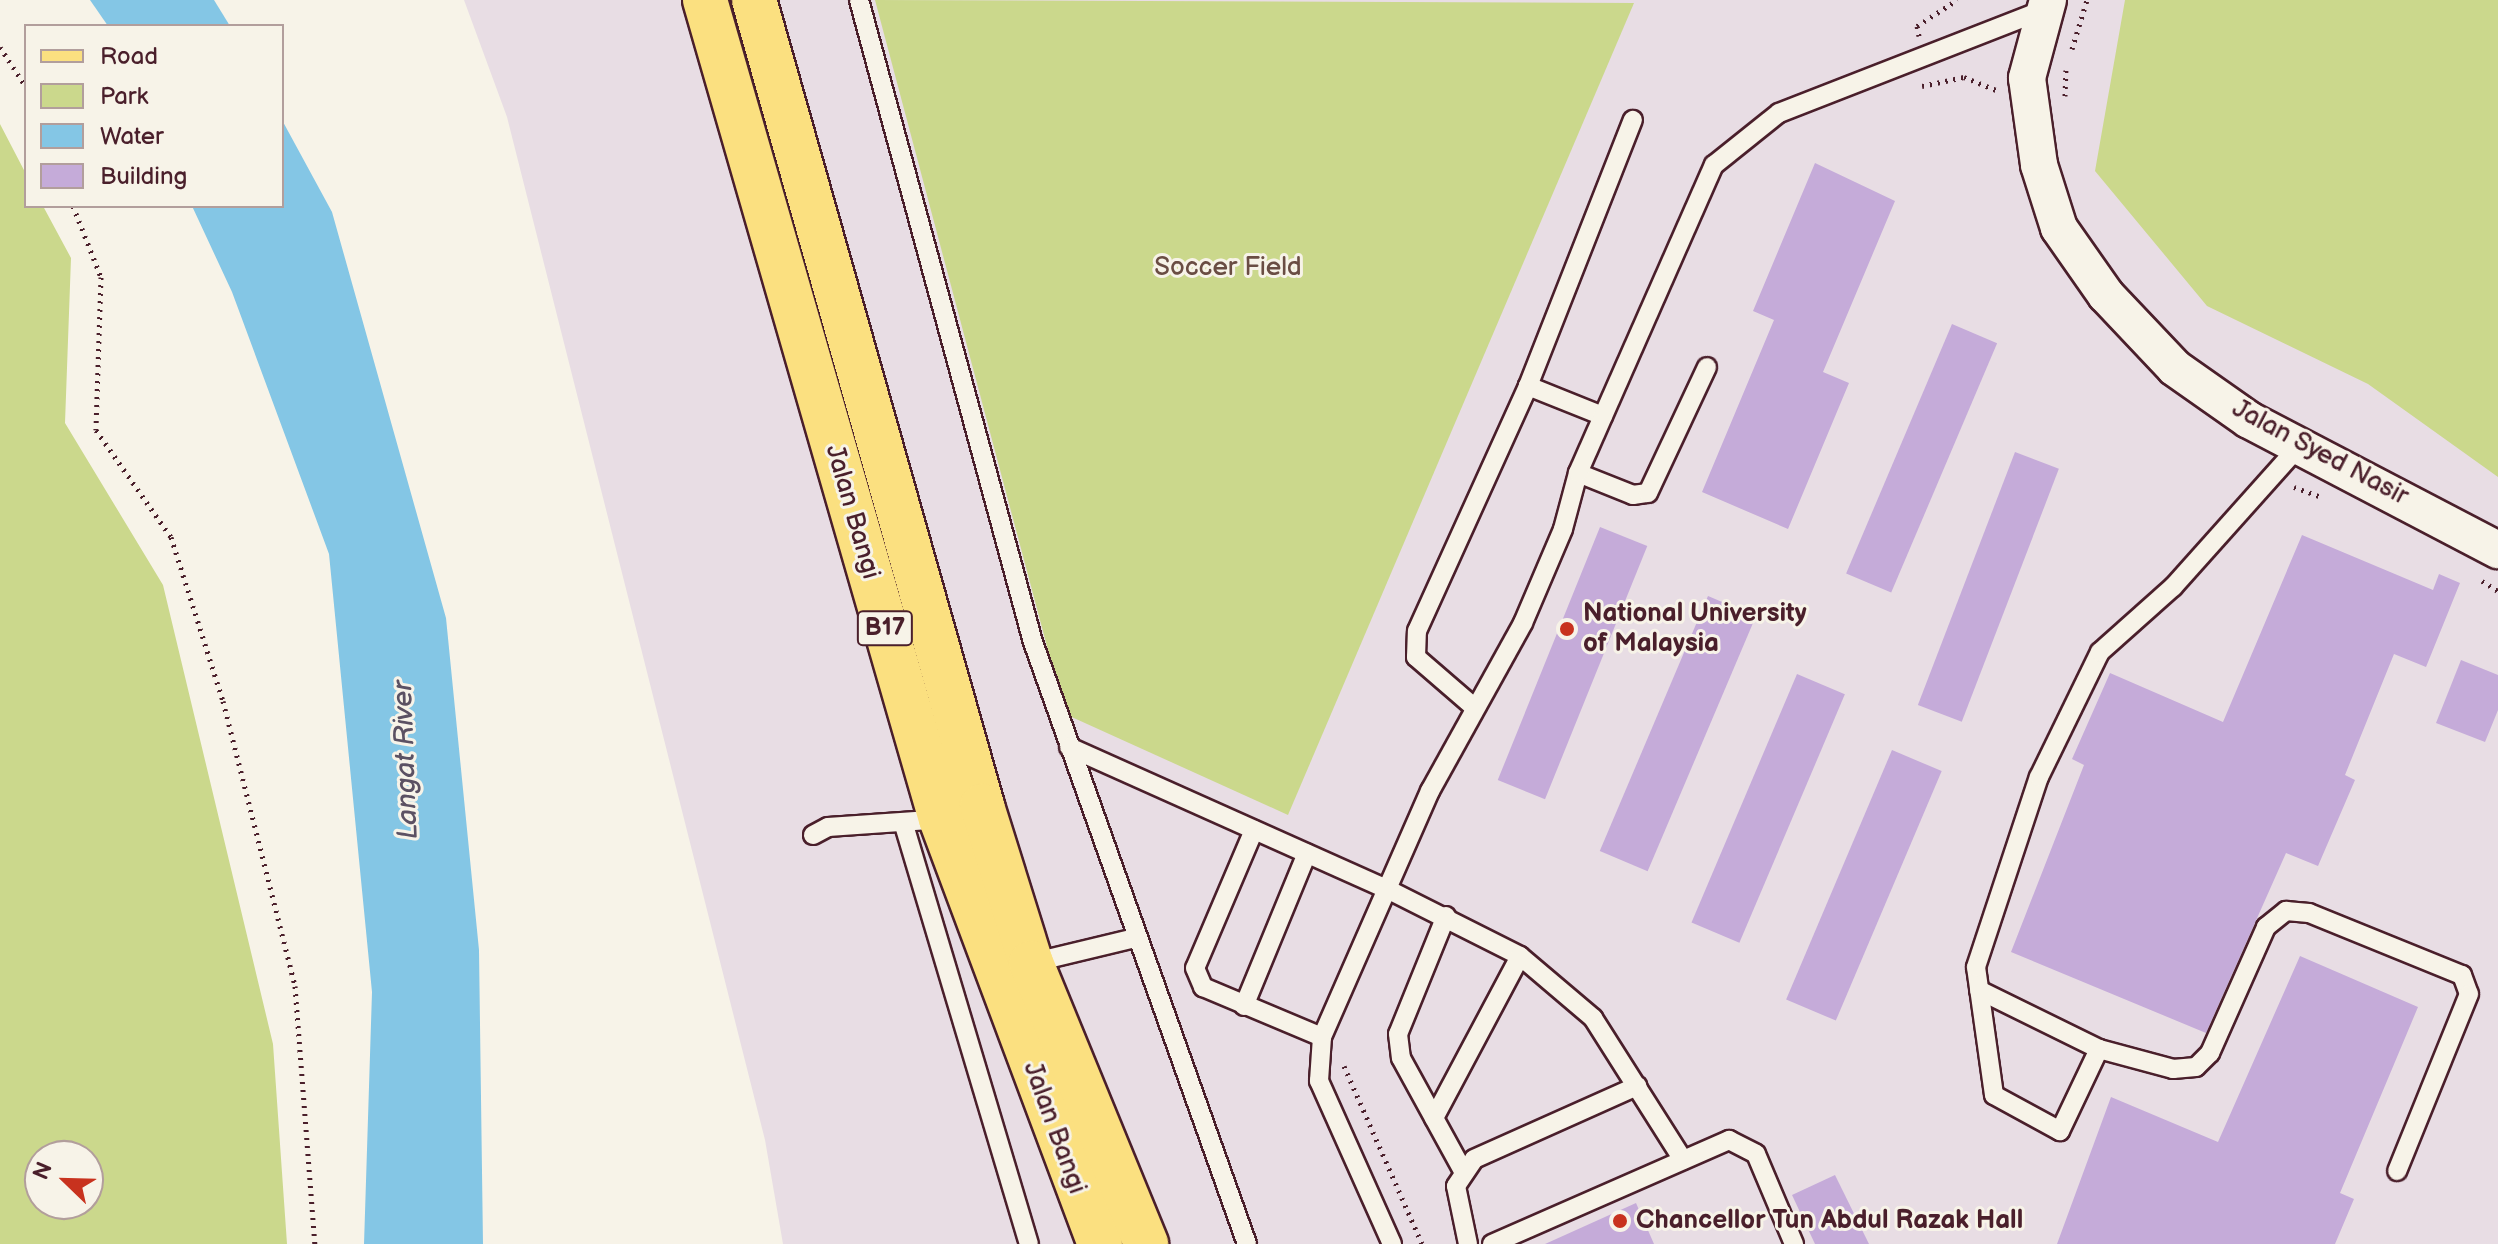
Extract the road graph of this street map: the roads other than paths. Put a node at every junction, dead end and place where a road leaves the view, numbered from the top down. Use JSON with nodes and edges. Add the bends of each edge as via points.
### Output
{"nodes":[{"id":1,"x":705,"y":0,"type":"edge"},
{"id":2,"x":754,"y":0,"type":"edge"},
{"id":3,"x":859,"y":0,"type":"edge"},
{"id":4,"x":2045,"y":5,"type":"edge"},
{"id":5,"x":1633,"y":120,"type":"dead end"},
{"id":6,"x":1707,"y":367,"type":"dead end"},
{"id":7,"x":1528,"y":386,"type":"junction"},
{"id":8,"x":1603,"y":416,"type":"junction"},
{"id":9,"x":2300,"y":445,"type":"junction"},
{"id":10,"x":1578,"y":473,"type":"junction"},
{"id":11,"x":2498,"y":550,"type":"edge"},
{"id":12,"x":1475,"y":708,"type":"junction"},
{"id":13,"x":1069,"y":747,"type":"junction"},
{"id":14,"x":922,"y":822,"type":"junction"},
{"id":15,"x":1254,"y":830,"type":"junction"},
{"id":16,"x":813,"y":835,"type":"dead end"},
{"id":17,"x":1307,"y":853,"type":"junction"},
{"id":18,"x":1387,"y":889,"type":"junction"},
{"id":19,"x":1446,"y":916,"type":"junction"},
{"id":20,"x":1135,"y":938,"type":"junction"},
{"id":21,"x":1520,"y":956,"type":"junction"},
{"id":22,"x":1031,"y":963,"type":"junction"},
{"id":23,"x":1979,"y":990,"type":"junction"},
{"id":24,"x":1244,"y":1006,"type":"junction"},
{"id":25,"x":1322,"y":1037,"type":"junction"},
{"id":26,"x":2099,"y":1049,"type":"junction"},
{"id":27,"x":1637,"y":1086,"type":"junction"},
{"id":28,"x":1434,"y":1118,"type":"junction"},
{"id":29,"x":1683,"y":1160,"type":"junction"},
{"id":30,"x":1463,"y":1171,"type":"junction"},
{"id":31,"x":2397,"y":1171,"type":"dead end"},
{"id":32,"x":1029,"y":1244,"type":"edge"},
{"id":33,"x":1100,"y":1244,"type":"edge"},
{"id":34,"x":1146,"y":1244,"type":"edge"},
{"id":35,"x":1247,"y":1244,"type":"edge"},
{"id":36,"x":1392,"y":1244,"type":"edge"},
{"id":37,"x":1468,"y":1244,"type":"edge"},
{"id":38,"x":1492,"y":1244,"type":"edge"},
{"id":39,"x":1794,"y":1244,"type":"edge"}],
"edges":[{"from":1,"to":14,"type":"main road","name":"Jalan Bangi","number":"B17"},
{"from":2,"to":22,"type":"main road","name":"Jalan Bangi","number":"B17"},
{"from":3,"to":13,"type":"lane","via":[[1033,642]]},
{"from":4,"to":8,"type":"lane","via":[[1779,113],[1744,136],[1714,165],[1689,213]]},
{"from":4,"to":9,"type":"street","name":"Jalan Syed Nasir","via":[[2027,78],[2039,165],[2059,228],[2106,295],[2175,368],[2249,420]]},
{"from":5,"to":7,"type":"lane"},
{"from":6,"to":10,"type":"lane","via":[[1648,493],[1633,495]]},
{"from":7,"to":8,"type":"lane"},
{"from":7,"to":12,"type":"lane","via":[[1417,631],[1416,657]]},
{"from":8,"to":10,"type":"lane"},
{"from":9,"to":11,"type":"street","name":"Jalan Syed Nasir"},
{"from":9,"to":23,"type":"lane","via":[[2173,587],[2100,652],[2039,777],[1976,967]]},
{"from":10,"to":12,"type":"lane","via":[[1563,529],[1523,623]]},
{"from":12,"to":18,"type":"lane"},
{"from":13,"to":15,"type":"lane"},
{"from":13,"to":20,"type":"lane"},
{"from":14,"to":16,"type":"lane","via":[[828,827]]},
{"from":14,"to":32,"type":"lane"},
{"from":14,"to":33,"type":"main road","name":"Jalan Bangi","number":"B17"},
{"from":15,"to":17,"type":"lane"},
{"from":15,"to":24,"type":"lane","via":[[1195,968],[1203,987]]},
{"from":17,"to":18,"type":"lane"},
{"from":17,"to":24,"type":"lane"},
{"from":18,"to":19,"type":"lane"},
{"from":18,"to":25,"type":"lane"},
{"from":19,"to":21,"type":"lane"},
{"from":19,"to":28,"type":"lane","via":[[1398,1034],[1401,1058]]},
{"from":20,"to":22,"type":"lane"},
{"from":20,"to":35,"type":"lane"},
{"from":21,"to":27,"type":"lane","via":[[1593,1018]]},
{"from":21,"to":28,"type":"lane"},
{"from":22,"to":34,"type":"main road","name":"Jalan Bangi","number":"B17"},
{"from":23,"to":26,"type":"lane"},
{"from":23,"to":26,"type":"lane","via":[[1994,1095],[2060,1131]]},
{"from":24,"to":25,"type":"lane"},
{"from":25,"to":36,"type":"lane","via":[[1319,1081]]},
{"from":26,"to":31,"type":"lane","via":[[2173,1069],[2196,1067],[2210,1053],[2266,927],[2286,911],[2309,913],[2462,975],[2469,994]]},
{"from":27,"to":29,"type":"lane"},
{"from":27,"to":30,"type":"lane","via":[[1474,1159]]},
{"from":28,"to":30,"type":"lane"},
{"from":29,"to":38,"type":"lane"},
{"from":29,"to":39,"type":"lane","via":[[1729,1140],[1748,1146]]},
{"from":30,"to":37,"type":"lane","via":[[1456,1200]]}]}
